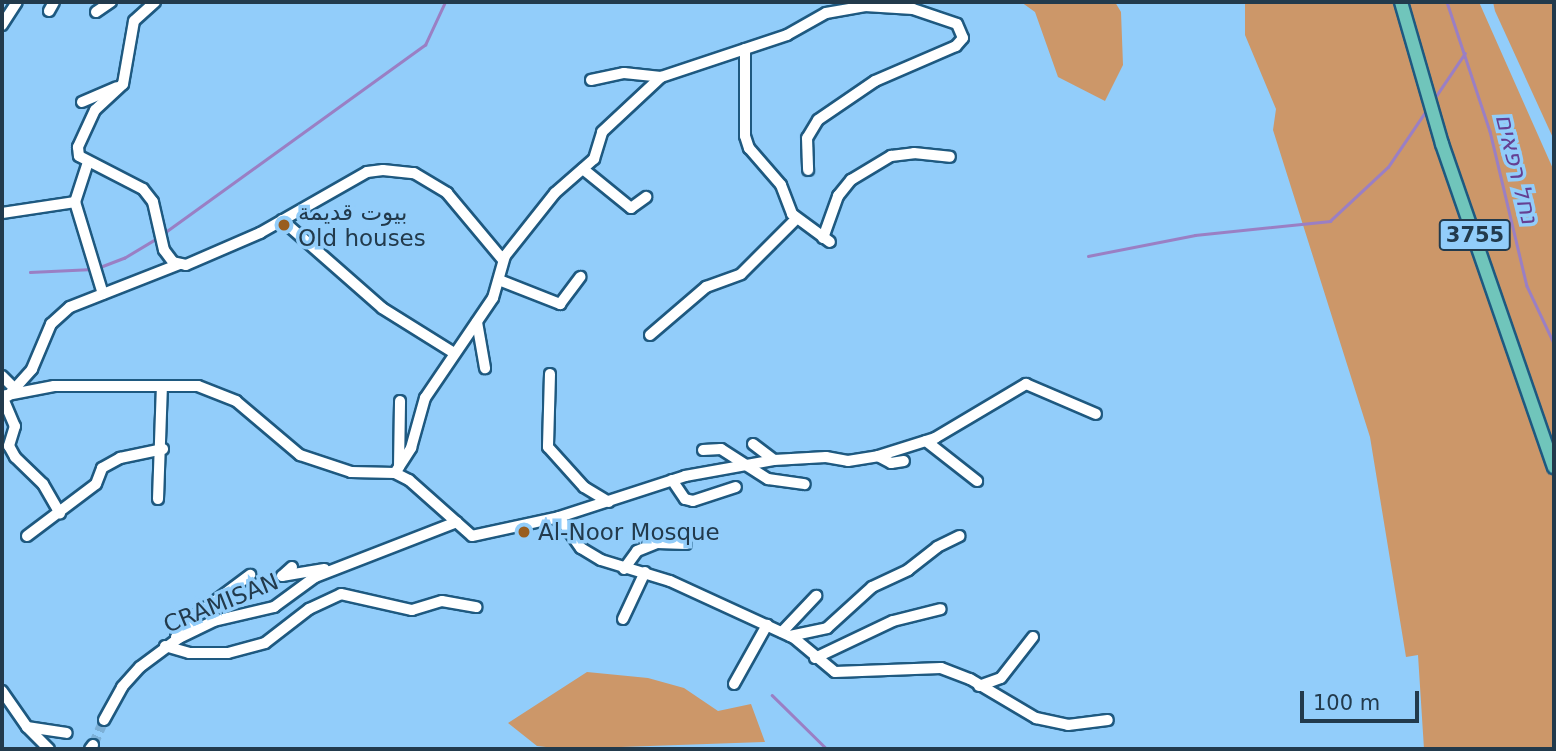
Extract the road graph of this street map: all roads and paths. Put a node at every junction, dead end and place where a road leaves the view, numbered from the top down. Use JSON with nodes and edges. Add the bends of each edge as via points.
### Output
{"nodes":[{"id":1,"x":17,"y":2,"type":"edge"},
{"id":2,"x":111,"y":2,"type":"edge"},
{"id":3,"x":155,"y":2,"type":"edge"},
{"id":4,"x":1401,"y":2,"type":"edge"},
{"id":5,"x":96,"y":12,"type":"dead end"},
{"id":6,"x":2,"y":25,"type":"edge"},
{"id":7,"x":745,"y":49,"type":"junction"},
{"id":8,"x":661,"y":77,"type":"junction"},
{"id":9,"x":592,"y":80,"type":"dead end"},
{"id":10,"x":123,"y":84,"type":"junction"},
{"id":11,"x":82,"y":102,"type":"dead end"},
{"id":12,"x":950,"y":158,"type":"dead end"},
{"id":13,"x":88,"y":162,"type":"junction"},
{"id":14,"x":583,"y":169,"type":"junction"},
{"id":15,"x":808,"y":170,"type":"dead end"},
{"id":16,"x":646,"y":197,"type":"dead end"},
{"id":17,"x":75,"y":202,"type":"junction"},
{"id":18,"x":2,"y":213,"type":"edge"},
{"id":19,"x":796,"y":219,"type":"junction"},
{"id":20,"x":282,"y":220,"type":"junction"},
{"id":21,"x":503,"y":260,"type":"junction"},
{"id":22,"x":180,"y":264,"type":"junction"},
{"id":23,"x":580,"y":277,"type":"dead end"},
{"id":24,"x":499,"y":280,"type":"junction"},
{"id":25,"x":103,"y":294,"type":"junction"},
{"id":26,"x":477,"y":322,"type":"junction"},
{"id":27,"x":650,"y":335,"type":"dead end"},
{"id":28,"x":454,"y":354,"type":"junction"},
{"id":29,"x":485,"y":368,"type":"dead end"},
{"id":30,"x":550,"y":374,"type":"dead end"},
{"id":31,"x":2,"y":376,"type":"edge"},
{"id":32,"x":162,"y":386,"type":"junction"},
{"id":33,"x":7,"y":394,"type":"edge"},
{"id":34,"x":400,"y":401,"type":"dead end"},
{"id":35,"x":1096,"y":414,"type":"dead end"},
{"id":36,"x":926,"y":441,"type":"junction"},
{"id":37,"x":754,"y":444,"type":"dead end"},
{"id":38,"x":163,"y":449,"type":"junction"},
{"id":39,"x":703,"y":450,"type":"dead end"},
{"id":40,"x":878,"y":456,"type":"junction"},
{"id":41,"x":774,"y":460,"type":"junction"},
{"id":42,"x":904,"y":461,"type":"dead end"},
{"id":43,"x":741,"y":466,"type":"junction"},
{"id":44,"x":1554,"y":467,"type":"edge"},
{"id":45,"x":397,"y":470,"type":"junction"},
{"id":46,"x":671,"y":480,"type":"junction"},
{"id":47,"x":977,"y":481,"type":"dead end"},
{"id":48,"x":805,"y":484,"type":"dead end"},
{"id":49,"x":736,"y":487,"type":"dead end"},
{"id":50,"x":158,"y":499,"type":"dead end"},
{"id":51,"x":609,"y":502,"type":"junction"},
{"id":52,"x":60,"y":513,"type":"junction"},
{"id":53,"x":559,"y":517,"type":"junction"},
{"id":54,"x":457,"y":522,"type":"junction"},
{"id":55,"x":27,"y":536,"type":"dead end"},
{"id":56,"x":960,"y":536,"type":"dead end"},
{"id":57,"x":686,"y":544,"type":"dead end"},
{"id":58,"x":292,"y":567,"type":"dead end"},
{"id":59,"x":337,"y":567,"type":"junction"},
{"id":60,"x":624,"y":569,"type":"junction"},
{"id":61,"x":645,"y":572,"type":"junction"},
{"id":62,"x":250,"y":575,"type":"dead end"},
{"id":63,"x":816,"y":596,"type":"dead end"},
{"id":64,"x":476,"y":607,"type":"dead end"},
{"id":65,"x":941,"y":609,"type":"dead end"},
{"id":66,"x":623,"y":619,"type":"dead end"},
{"id":67,"x":767,"y":625,"type":"junction"},
{"id":68,"x":786,"y":634,"type":"junction"},
{"id":69,"x":1034,"y":637,"type":"dead end"},
{"id":70,"x":168,"y":644,"type":"junction"},
{"id":71,"x":815,"y":658,"type":"junction"},
{"id":72,"x":734,"y":684,"type":"dead end"},
{"id":73,"x":979,"y":686,"type":"junction"},
{"id":74,"x":2,"y":691,"type":"edge"},
{"id":75,"x":104,"y":720,"type":"tunnel mouth"},
{"id":76,"x":1108,"y":720,"type":"dead end"},
{"id":77,"x":27,"y":727,"type":"junction"},
{"id":78,"x":67,"y":733,"type":"dead end"},
{"id":79,"x":48,"y":749,"type":"edge"}],
"edges":[{"from":1,"to":6,"type":"street"},
{"from":2,"to":5,"type":"street"},
{"from":3,"to":10,"type":"street","via":[[134,21]]},
{"from":4,"to":44,"type":"main road","number":"3755","via":[[1442,144]]},
{"from":7,"to":8,"type":"street"},
{"from":7,"to":15,"type":"street","via":[[788,35],[826,13],[865,6],[913,9],[957,24],[963,38],[956,46],[875,81],[818,120],[807,138]]},
{"from":7,"to":19,"type":"street","via":[[745,136],[781,185]]},
{"from":8,"to":9,"type":"street","via":[[624,73]]},
{"from":8,"to":14,"type":"street","via":[[602,132],[599,150]]},
{"from":10,"to":11,"type":"street"},
{"from":10,"to":13,"type":"street","via":[[95,110],[78,147],[79,156]]},
{"from":12,"to":19,"type":"street","via":[[914,153],[891,156],[851,180],[838,196],[826,240]]},
{"from":13,"to":17,"type":"street"},
{"from":13,"to":22,"type":"street","via":[[143,189],[153,202],[164,250]]},
{"from":14,"to":16,"type":"street","via":[[631,208]]},
{"from":14,"to":21,"type":"street","via":[[555,193]]},
{"from":17,"to":18,"type":"street"},
{"from":17,"to":25,"type":"street"},
{"from":19,"to":27,"type":"street","via":[[741,275],[706,287]]},
{"from":20,"to":21,"type":"street","via":[[367,172],[414,173],[447,192]]},
{"from":20,"to":22,"type":"street"},
{"from":20,"to":28,"type":"street","via":[[382,308]]},
{"from":21,"to":24,"type":"street"},
{"from":22,"to":25,"type":"street"},
{"from":23,"to":24,"type":"street","via":[[560,304]]},
{"from":24,"to":26,"type":"street"},
{"from":25,"to":33,"type":"street","via":[[70,307],[51,324],[32,369]]},
{"from":26,"to":28,"type":"street"},
{"from":26,"to":29,"type":"street"},
{"from":28,"to":45,"type":"street","via":[[425,398],[411,448]]},
{"from":30,"to":51,"type":"street","via":[[548,447],[564,468]]},
{"from":31,"to":33,"type":"street"},
{"from":32,"to":33,"type":"street","via":[[54,386]]},
{"from":32,"to":38,"type":"street"},
{"from":32,"to":45,"type":"street","via":[[198,386],[236,401],[300,454],[351,472]]},
{"from":33,"to":52,"type":"street","via":[[15,426],[9,446],[43,484]]},
{"from":34,"to":45,"type":"street"},
{"from":35,"to":36,"type":"street","via":[[1026,384]]},
{"from":36,"to":40,"type":"street"},
{"from":36,"to":47,"type":"street"},
{"from":37,"to":41,"type":"street"},
{"from":38,"to":50,"type":"street"},
{"from":38,"to":52,"type":"street","via":[[120,458],[102,468],[96,484]]},
{"from":39,"to":43,"type":"street","via":[[721,449]]},
{"from":40,"to":41,"type":"street","via":[[848,461],[826,457]]},
{"from":40,"to":42,"type":"street","via":[[891,463]]},
{"from":41,"to":43,"type":"street"},
{"from":43,"to":46,"type":"street"},
{"from":43,"to":48,"type":"street","via":[[768,479]]},
{"from":45,"to":54,"type":"street"},
{"from":46,"to":49,"type":"street","via":[[685,499],[693,501]]},
{"from":46,"to":51,"type":"street"},
{"from":51,"to":53,"type":"street"},
{"from":52,"to":55,"type":"street"},
{"from":53,"to":54,"type":"street","via":[[472,536]]},
{"from":53,"to":60,"type":"street","via":[[581,548]]},
{"from":54,"to":59,"type":"street","name":"CRAMISAN"},
{"from":56,"to":68,"type":"street","via":[[872,587],[827,628]]},
{"from":57,"to":60,"type":"street","via":[[657,543],[637,551]]},
{"from":58,"to":59,"type":"street","via":[[282,576]]},
{"from":59,"to":70,"type":"street","name":"CRAMISAN","via":[[274,607],[214,621]]},
{"from":60,"to":61,"type":"street"},
{"from":61,"to":66,"type":"street"},
{"from":61,"to":67,"type":"street"},
{"from":62,"to":70,"type":"street","via":[[198,613]]},
{"from":63,"to":68,"type":"street"},
{"from":64,"to":70,"type":"street","via":[[442,601],[412,610],[341,594],[309,609],[265,643],[228,653],[189,653]]},
{"from":65,"to":71,"type":"street","via":[[893,621]]},
{"from":67,"to":68,"type":"street"},
{"from":67,"to":72,"type":"street"},
{"from":68,"to":71,"type":"street"},
{"from":69,"to":73,"type":"street","via":[[1001,678]]},
{"from":70,"to":75,"type":"street","name":"CRAMISAN","via":[[122,687]]},
{"from":71,"to":73,"type":"street","via":[[835,672],[852,674],[940,668]]},
{"from":73,"to":76,"type":"street","via":[[1036,718],[1068,725]]},
{"from":74,"to":77,"type":"street"},
{"from":77,"to":78,"type":"street"},
{"from":77,"to":79,"type":"street"}]}
